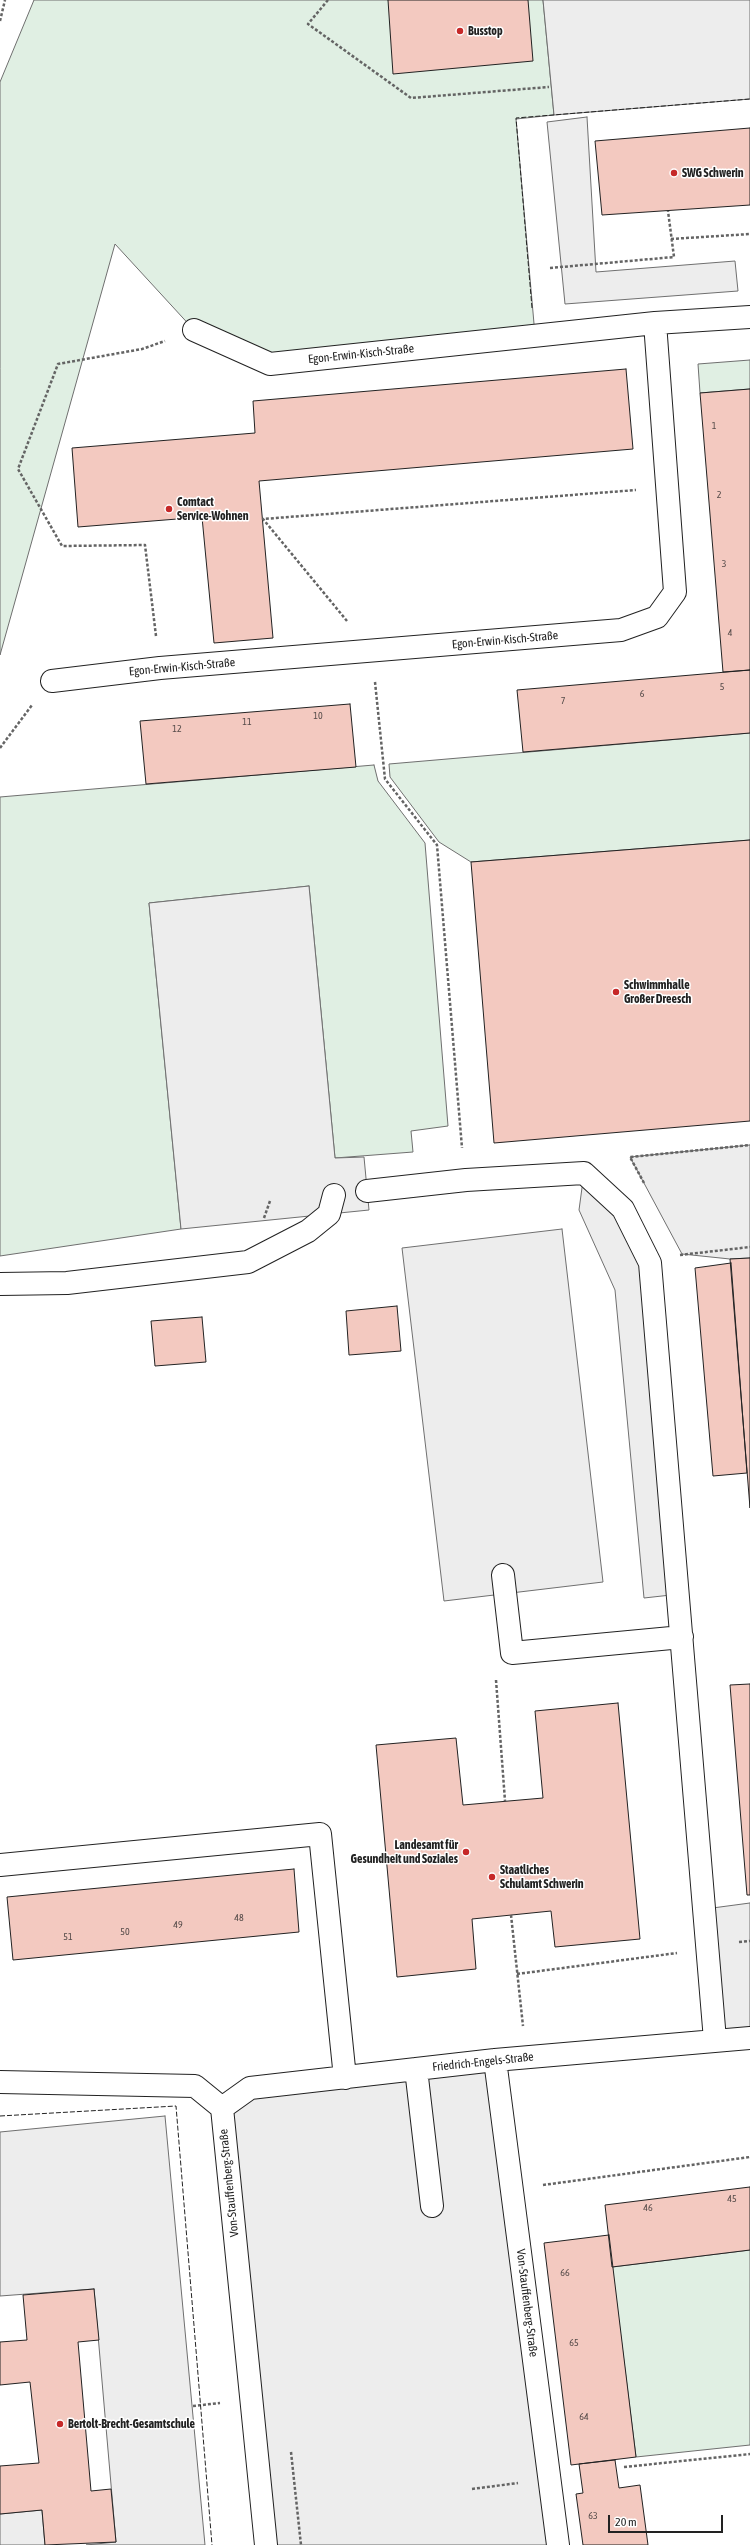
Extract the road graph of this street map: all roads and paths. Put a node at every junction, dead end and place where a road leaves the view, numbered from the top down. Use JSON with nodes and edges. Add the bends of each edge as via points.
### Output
{"nodes":[{"id":1,"x":5,"y":0,"type":"edge"},
{"id":2,"x":328,"y":0,"type":"edge"},
{"id":3,"x":0,"y":21,"type":"edge"},
{"id":4,"x":549,"y":87,"type":"dead end"},
{"id":5,"x":668,"y":211,"type":"dead end"},
{"id":6,"x":750,"y":234,"type":"edge"},
{"id":7,"x":671,"y":239,"type":"junction"},
{"id":8,"x":550,"y":268,"type":"dead end"},
{"id":9,"x":750,"y":317,"type":"edge"},
{"id":10,"x":655,"y":323,"type":"junction"},
{"id":11,"x":194,"y":330,"type":"joint"},
{"id":12,"x":667,"y":487,"type":"junction"},
{"id":13,"x":372,"y":652,"type":"junction"},
{"id":14,"x":160,"y":668,"type":"junction"},
{"id":15,"x":52,"y":680,"type":"joint"},
{"id":16,"x":0,"y":748,"type":"edge"},
{"id":17,"x":750,"y":1145,"type":"edge"},
{"id":18,"x":462,"y":1150,"type":"dead end"},
{"id":19,"x":645,"y":1185,"type":"dead end"},
{"id":20,"x":368,"y":1191,"type":"dead end"},
{"id":21,"x":334,"y":1195,"type":"dead end"},
{"id":22,"x":678,"y":1247,"type":"dead end"},
{"id":23,"x":750,"y":1247,"type":"edge"},
{"id":24,"x":682,"y":1254,"type":"junction"},
{"id":25,"x":650,"y":1263,"type":"junction"},
{"id":26,"x":0,"y":1284,"type":"edge"},
{"id":27,"x":503,"y":1575,"type":"dead end"},
{"id":28,"x":682,"y":1638,"type":"junction"},
{"id":29,"x":496,"y":1678,"type":"dead end"},
{"id":30,"x":505,"y":1801,"type":"dead end"},
{"id":31,"x":0,"y":1865,"type":"edge"},
{"id":32,"x":511,"y":1915,"type":"dead end"},
{"id":33,"x":708,"y":1945,"type":"junction"},
{"id":34,"x":517,"y":1974,"type":"junction"},
{"id":35,"x":750,"y":2038,"type":"edge"},
{"id":36,"x":715,"y":2040,"type":"junction"},
{"id":37,"x":526,"y":2058,"type":"junction"},
{"id":38,"x":496,"y":2060,"type":"junction"},
{"id":39,"x":416,"y":2070,"type":"junction"},
{"id":40,"x":345,"y":2078,"type":"junction"},
{"id":41,"x":0,"y":2082,"type":"edge"},
{"id":42,"x":222,"y":2108,"type":"junction"},
{"id":43,"x":750,"y":2157,"type":"edge"},
{"id":44,"x":512,"y":2190,"type":"junction"},
{"id":45,"x":432,"y":2206,"type":"dead end"},
{"id":46,"x":750,"y":2454,"type":"edge"},
{"id":47,"x":624,"y":2467,"type":"dead end"},
{"id":48,"x":266,"y":2545,"type":"edge"},
{"id":49,"x":558,"y":2545,"type":"edge"}],
"edges":[{"from":1,"to":3,"type":"path"},
{"from":2,"to":4,"type":"path","via":[[308,24],[410,98]]},
{"from":5,"to":7,"type":"path"},
{"from":6,"to":7,"type":"path"},
{"from":7,"to":8,"type":"path","via":[[674,257]]},
{"from":9,"to":10,"type":"street","name":"Egon-Erwin-Kisch-Straße"},
{"from":10,"to":11,"type":"street","name":"Egon-Erwin-Kisch-Straße","via":[[270,364]]},
{"from":10,"to":12,"type":"street","name":"Egon-Erwin-Kisch-Straße"},
{"from":11,"to":14,"type":"path","via":[[142,349],[58,364],[18,470],[62,546],[145,545]]},
{"from":12,"to":13,"type":"street","name":"Egon-Erwin-Kisch-Straße","via":[[675,592],[657,617],[620,630]]},
{"from":12,"to":13,"type":"path","via":[[263,519]]},
{"from":13,"to":14,"type":"street","name":"Egon-Erwin-Kisch-Straße"},
{"from":13,"to":18,"type":"path","via":[[385,779],[437,845]]},
{"from":14,"to":15,"type":"street","name":"Egon-Erwin-Kisch-Straße"},
{"from":15,"to":16,"type":"path"},
{"from":17,"to":19,"type":"path","via":[[630,1157]]},
{"from":20,"to":25,"type":"street","via":[[466,1180],[584,1173],[623,1209]]},
{"from":21,"to":26,"type":"street","via":[[329,1214],[308,1231],[248,1262],[67,1283]]},
{"from":22,"to":24,"type":"path"},
{"from":23,"to":24,"type":"path"},
{"from":24,"to":25,"type":"path"},
{"from":25,"to":28,"type":"street"},
{"from":27,"to":28,"type":"street","via":[[512,1653]]},
{"from":28,"to":33,"type":"street"},
{"from":29,"to":30,"type":"path"},
{"from":31,"to":40,"type":"street","via":[[320,1834]]},
{"from":32,"to":34,"type":"path"},
{"from":33,"to":34,"type":"path","via":[[672,1955]]},
{"from":33,"to":36,"type":"street"},
{"from":34,"to":37,"type":"path"},
{"from":35,"to":36,"type":"street","name":"Friedrich-Engels-Straße"},
{"from":36,"to":37,"type":"street","name":"Friedrich-Engels-Straße"},
{"from":37,"to":38,"type":"street","name":"Friedrich-Engels-Straße"},
{"from":38,"to":39,"type":"street","name":"Friedrich-Engels-Straße"},
{"from":38,"to":44,"type":"street","name":"Von-Stauffenberg-Straße"},
{"from":39,"to":40,"type":"street","name":"Friedrich-Engels-Straße"},
{"from":39,"to":45,"type":"street"},
{"from":40,"to":42,"type":"street","name":"Friedrich-Engels-Straße","via":[[250,2088]]},
{"from":41,"to":42,"type":"street","via":[[195,2086]]},
{"from":42,"to":48,"type":"street","name":"Von-Stauffenberg-Straße"},
{"from":43,"to":44,"type":"path"},
{"from":44,"to":49,"type":"street","name":"Von-Stauffenberg-Straße"},
{"from":46,"to":47,"type":"path"}]}
